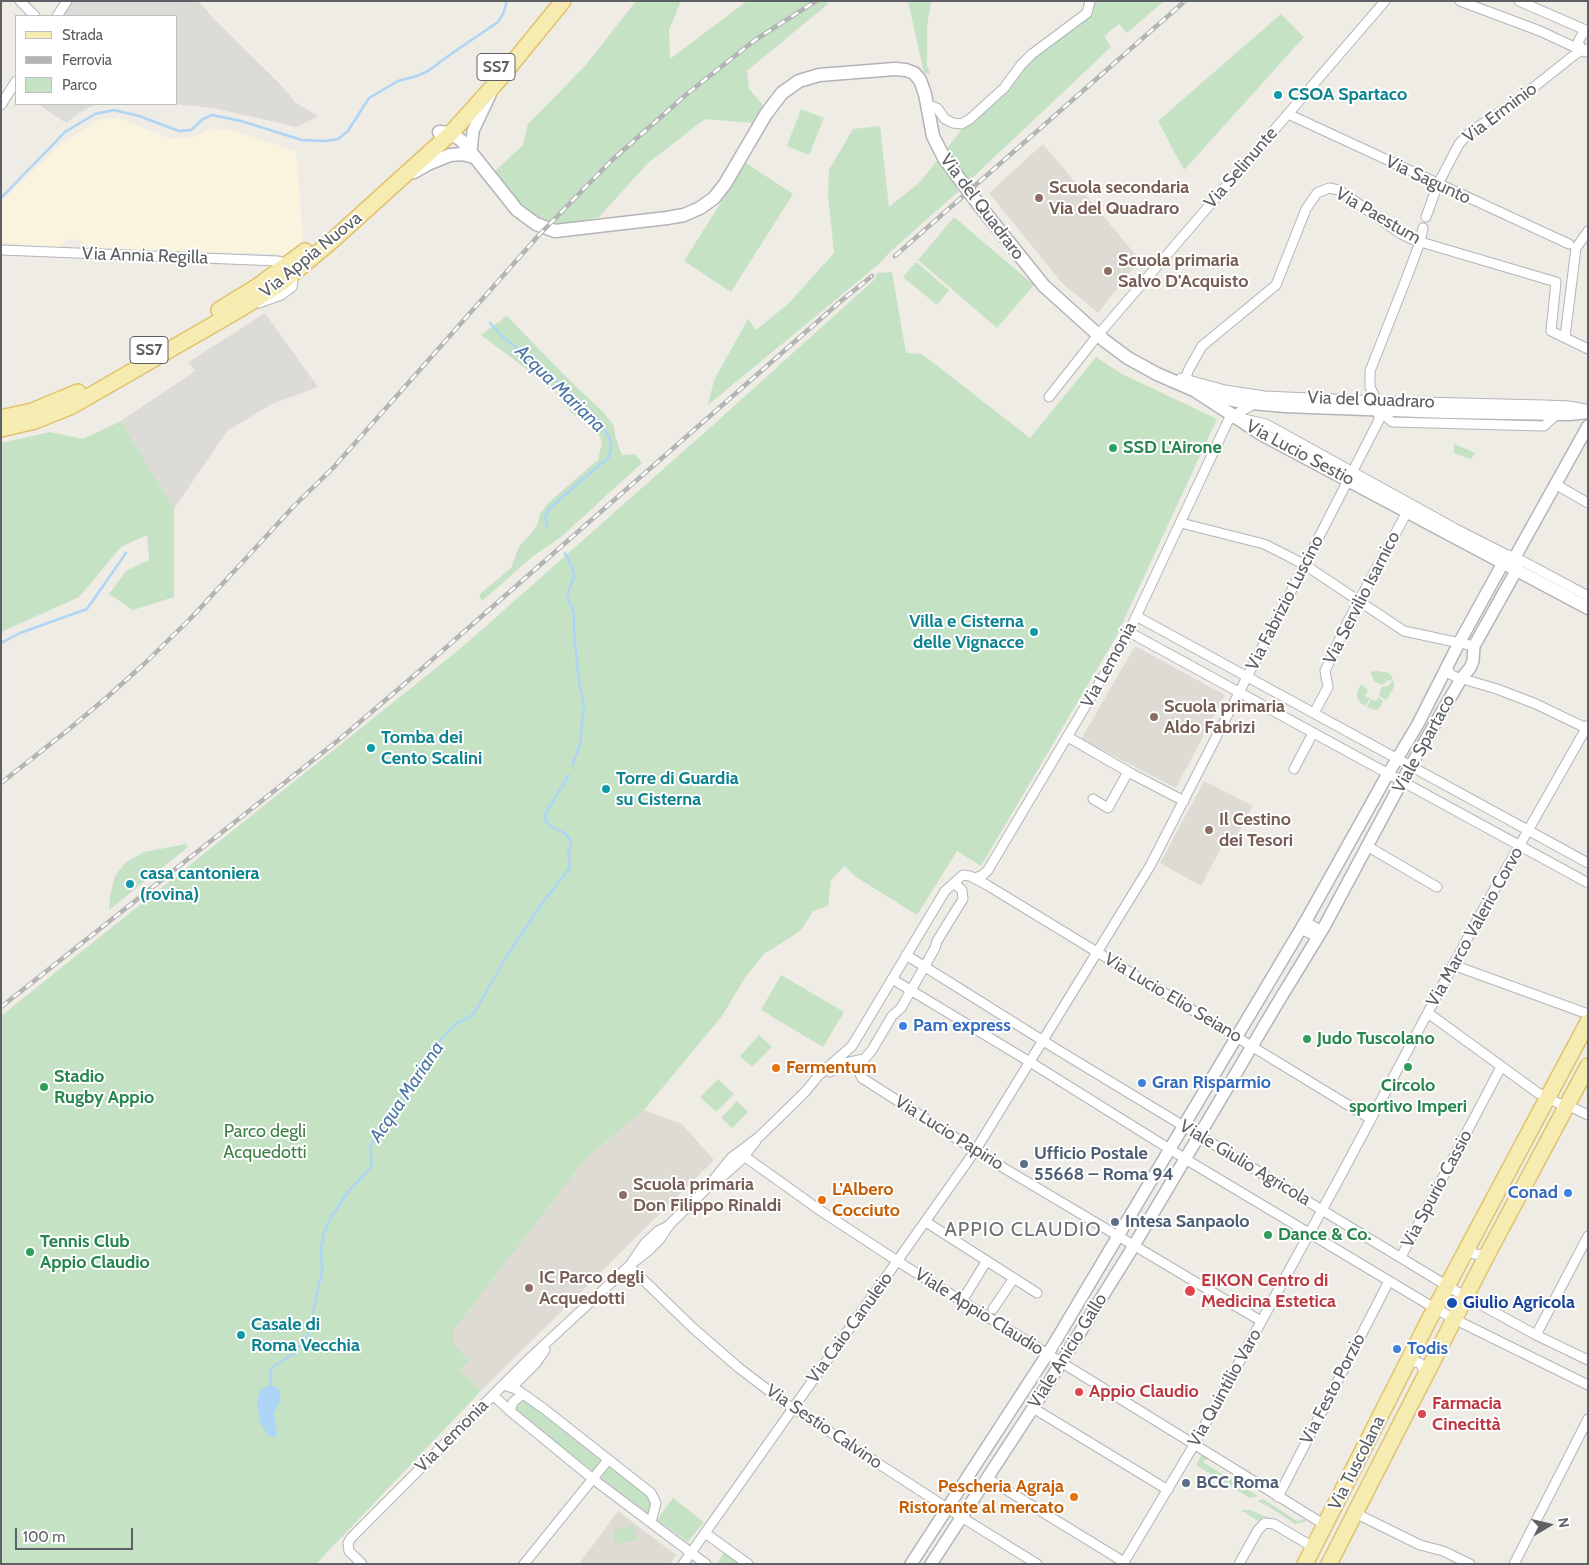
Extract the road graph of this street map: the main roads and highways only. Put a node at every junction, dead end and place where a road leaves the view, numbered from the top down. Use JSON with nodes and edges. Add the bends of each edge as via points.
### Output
{"nodes":[{"id":1,"x":552,"y":1,"type":"edge"},
{"id":2,"x":563,"y":1,"type":"edge"},
{"id":3,"x":445,"y":132,"type":"junction"},
{"id":4,"x":473,"y":155,"type":"junction"},
{"id":5,"x":390,"y":189,"type":"junction"},
{"id":6,"x":291,"y":269,"type":"junction"},
{"id":7,"x":1188,"y":384,"type":"junction"},
{"id":8,"x":1588,"y":411,"type":"edge"},
{"id":9,"x":1233,"y":416,"type":"joint"},
{"id":10,"x":1,"y":418,"type":"edge"},
{"id":11,"x":1,"y":429,"type":"edge"},
{"id":12,"x":1588,"y":608,"type":"edge"},
{"id":13,"x":1588,"y":1022,"type":"edge"},
{"id":14,"x":1588,"y":1066,"type":"edge"},
{"id":15,"x":1305,"y":1564,"type":"edge"},
{"id":16,"x":1329,"y":1564,"type":"edge"}],
"edges":[{"from":1,"to":3,"type":"main road","name":"Via Appia Nuova","number":"SS7"},
{"from":2,"to":3,"type":"main road","name":"Via Appia Nuova","number":"SS7","via":[[496,82]]},
{"from":3,"to":4,"type":"main road","name":"Via del Quadraro","via":[[462,141]]},
{"from":3,"to":5,"type":"main road","name":"Via Appia Nuova","number":"SS7"},
{"from":3,"to":6,"type":"main road","name":"Via Appia Nuova","number":"SS7"},
{"from":4,"to":5,"type":"main road","via":[[456,154],[438,159]]},
{"from":4,"to":7,"type":"main road","name":"Via del Quadraro","bridge":true,"via":[[517,210],[552,231],[672,218],[690,214],[714,198],[776,101],[790,87],[805,79],[838,72],[906,70],[917,76],[922,85],[934,136],[944,158],[1044,286],[1128,358],[1157,374]]},
{"from":5,"to":6,"type":"main road","name":"Via Appia Nuova","number":"SS7"},
{"from":6,"to":10,"type":"main road","name":"Via Appia Nuova","number":"SS7","via":[[73,395],[32,411]]},
{"from":6,"to":11,"type":"main road","name":"Via Appia Nuova","number":"SS7","via":[[283,282],[242,308],[72,406],[40,420]]},
{"from":7,"to":8,"type":"main road","name":"Via del Quadraro","via":[[1237,401],[1255,399],[1446,412],[1486,408],[1557,414]]},
{"from":7,"to":9,"type":"main road","name":"Via del Quadraro"},
{"from":9,"to":12,"type":"main road","name":"Via Lucio Sestio","via":[[1263,435],[1344,471],[1407,512]]},
{"from":13,"to":15,"type":"main road","name":"Via Tuscolana","via":[[1435,1308]]},
{"from":14,"to":16,"type":"main road","name":"Via Tuscolana"}]}
